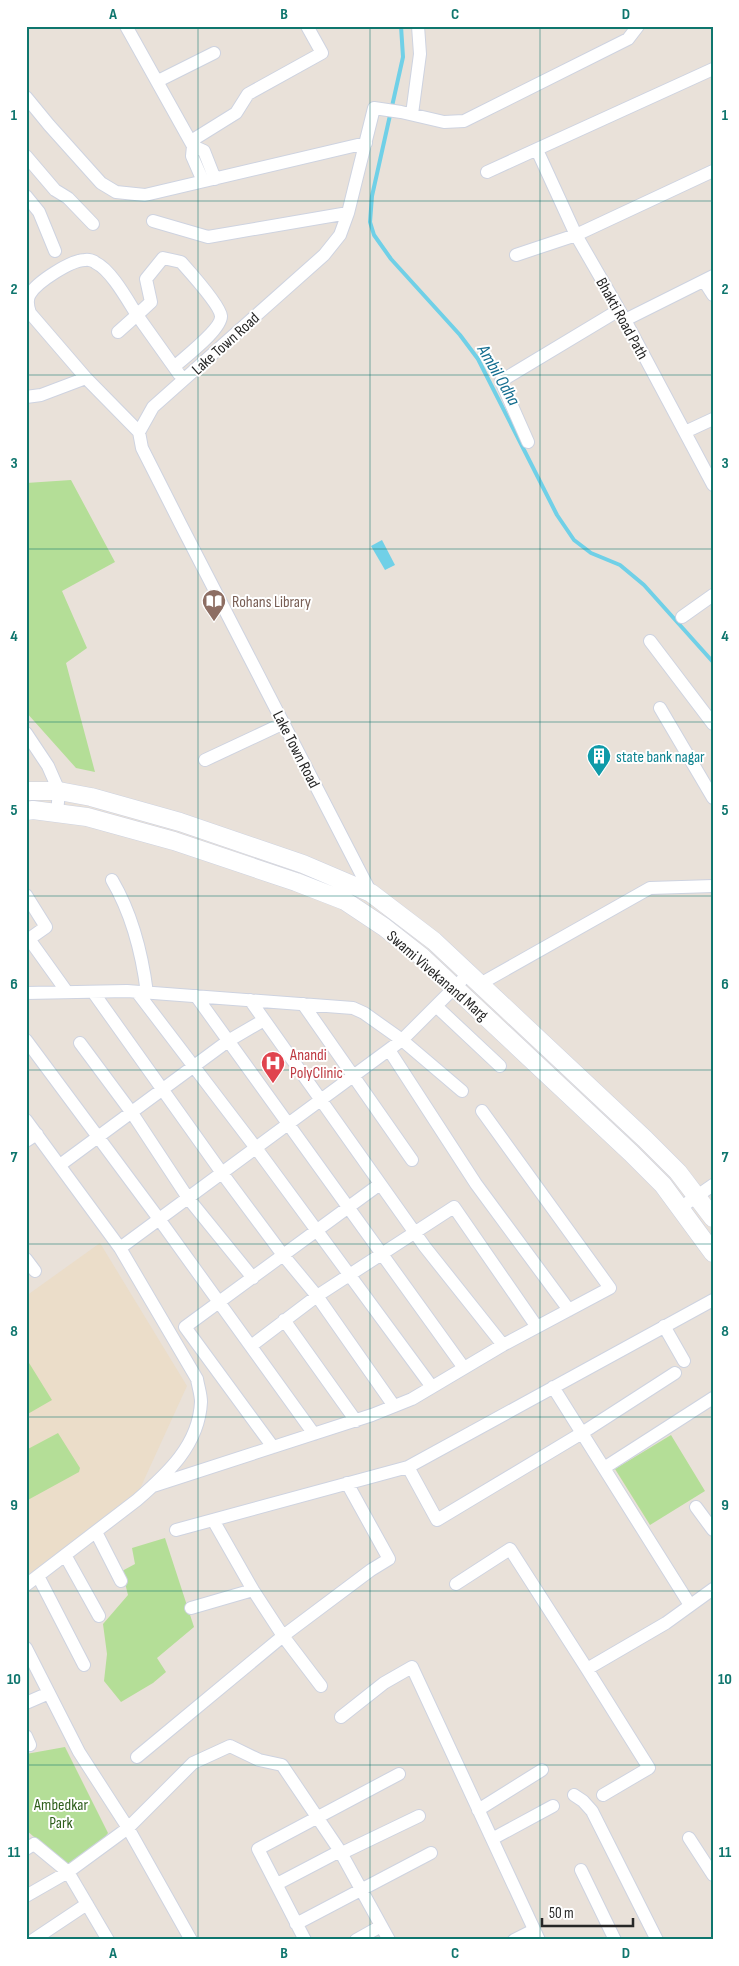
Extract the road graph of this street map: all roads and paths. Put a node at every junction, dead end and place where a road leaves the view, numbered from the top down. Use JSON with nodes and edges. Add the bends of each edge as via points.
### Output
{"nodes":[{"id":1,"x":126,"y":26,"type":"edge"},
{"id":2,"x":307,"y":26,"type":"edge"},
{"id":3,"x":418,"y":26,"type":"edge"},
{"id":4,"x":638,"y":26,"type":"edge"},
{"id":5,"x":214,"y":53,"type":"dead end"},
{"id":6,"x":713,"y":69,"type":"edge"},
{"id":7,"x":158,"y":81,"type":"junction"},
{"id":8,"x":26,"y":97,"type":"edge"},
{"id":9,"x":407,"y":113,"type":"junction"},
{"id":10,"x":192,"y":143,"type":"junction"},
{"id":11,"x":366,"y":143,"type":"junction"},
{"id":12,"x":537,"y":150,"type":"junction"},
{"id":13,"x":26,"y":156,"type":"edge"},
{"id":14,"x":713,"y":171,"type":"edge"},
{"id":15,"x":488,"y":172,"type":"dead end"},
{"id":16,"x":209,"y":180,"type":"junction"},
{"id":17,"x":26,"y":196,"type":"edge"},
{"id":18,"x":348,"y":213,"type":"junction"},
{"id":19,"x":153,"y":221,"type":"dead end"},
{"id":20,"x":94,"y":224,"type":"dead end"},
{"id":21,"x":576,"y":235,"type":"junction"},
{"id":22,"x":55,"y":251,"type":"dead end"},
{"id":23,"x":516,"y":255,"type":"dead end"},
{"id":24,"x":709,"y":278,"type":"edge"},
{"id":25,"x":713,"y":295,"type":"edge"},
{"id":26,"x":137,"y":315,"type":"junction"},
{"id":27,"x":622,"y":315,"type":"junction"},
{"id":28,"x":118,"y":332,"type":"dead end"},
{"id":29,"x":174,"y":367,"type":"junction"},
{"id":30,"x":86,"y":378,"type":"junction"},
{"id":31,"x":184,"y":380,"type":"junction"},
{"id":32,"x":26,"y":397,"type":"edge"},
{"id":33,"x":713,"y":419,"type":"edge"},
{"id":34,"x":139,"y":432,"type":"junction"},
{"id":35,"x":685,"y":432,"type":"junction"},
{"id":36,"x":528,"y":442,"type":"dead end"},
{"id":37,"x":713,"y":485,"type":"edge"},
{"id":38,"x":713,"y":595,"type":"edge"},
{"id":39,"x":682,"y":617,"type":"dead end"},
{"id":40,"x":650,"y":641,"type":"dead end"},
{"id":41,"x":660,"y":708,"type":"dead end"},
{"id":42,"x":284,"y":723,"type":"junction"},
{"id":43,"x":713,"y":724,"type":"edge"},
{"id":44,"x":26,"y":733,"type":"edge"},
{"id":45,"x":205,"y":760,"type":"dead end"},
{"id":46,"x":26,"y":791,"type":"edge"},
{"id":47,"x":59,"y":791,"type":"junction"},
{"id":48,"x":713,"y":798,"type":"edge"},
{"id":49,"x":26,"y":811,"type":"edge"},
{"id":50,"x":57,"y":813,"type":"junction"},
{"id":51,"x":112,"y":880,"type":"dead end"},
{"id":52,"x":713,"y":886,"type":"edge"},
{"id":53,"x":371,"y":893,"type":"junction"},
{"id":54,"x":26,"y":895,"type":"edge"},
{"id":55,"x":27,"y":940,"type":"edge"},
{"id":56,"x":475,"y":979,"type":"junction"},
{"id":57,"x":454,"y":988,"type":"junction"},
{"id":58,"x":67,"y":992,"type":"junction"},
{"id":59,"x":93,"y":992,"type":"junction"},
{"id":60,"x":142,"y":992,"type":"junction"},
{"id":61,"x":26,"y":993,"type":"edge"},
{"id":62,"x":196,"y":996,"type":"junction"},
{"id":63,"x":250,"y":1000,"type":"junction"},
{"id":64,"x":303,"y":1004,"type":"junction"},
{"id":65,"x":436,"y":1006,"type":"junction"},
{"id":66,"x":264,"y":1020,"type":"junction"},
{"id":67,"x":26,"y":1040,"type":"edge"},
{"id":68,"x":402,"y":1040,"type":"junction"},
{"id":69,"x":228,"y":1041,"type":"junction"},
{"id":70,"x":80,"y":1043,"type":"dead end"},
{"id":71,"x":389,"y":1050,"type":"junction"},
{"id":72,"x":500,"y":1066,"type":"dead end"},
{"id":73,"x":194,"y":1067,"type":"junction"},
{"id":74,"x":352,"y":1077,"type":"junction"},
{"id":75,"x":163,"y":1089,"type":"junction"},
{"id":76,"x":462,"y":1091,"type":"dead end"},
{"id":77,"x":321,"y":1100,"type":"junction"},
{"id":78,"x":482,"y":1110,"type":"dead end"},
{"id":79,"x":132,"y":1112,"type":"junction"},
{"id":80,"x":26,"y":1120,"type":"edge"},
{"id":81,"x":287,"y":1125,"type":"junction"},
{"id":82,"x":98,"y":1136,"type":"junction"},
{"id":83,"x":32,"y":1138,"type":"edge"},
{"id":84,"x":256,"y":1148,"type":"junction"},
{"id":85,"x":412,"y":1160,"type":"dead end"},
{"id":86,"x":60,"y":1166,"type":"junction"},
{"id":87,"x":222,"y":1173,"type":"junction"},
{"id":88,"x":380,"y":1184,"type":"junction"},
{"id":89,"x":713,"y":1185,"type":"edge"},
{"id":90,"x":697,"y":1196,"type":"junction"},
{"id":91,"x":188,"y":1198,"type":"junction"},
{"id":92,"x":348,"y":1207,"type":"junction"},
{"id":93,"x":680,"y":1208,"type":"junction"},
{"id":94,"x":713,"y":1218,"type":"edge"},
{"id":95,"x":159,"y":1219,"type":"junction"},
{"id":96,"x":316,"y":1231,"type":"junction"},
{"id":97,"x":415,"y":1232,"type":"junction"},
{"id":98,"x":120,"y":1248,"type":"junction"},
{"id":99,"x":383,"y":1253,"type":"junction"},
{"id":100,"x":713,"y":1253,"type":"edge"},
{"id":101,"x":283,"y":1255,"type":"junction"},
{"id":102,"x":26,"y":1259,"type":"edge"},
{"id":103,"x":35,"y":1271,"type":"dead end"},
{"id":104,"x":350,"y":1275,"type":"junction"},
{"id":105,"x":253,"y":1278,"type":"junction"},
{"id":106,"x":317,"y":1296,"type":"junction"},
{"id":107,"x":713,"y":1300,"type":"edge"},
{"id":108,"x":219,"y":1302,"type":"junction"},
{"id":109,"x":569,"y":1310,"type":"junction"},
{"id":110,"x":284,"y":1320,"type":"junction"},
{"id":111,"x":664,"y":1326,"type":"junction"},
{"id":112,"x":537,"y":1327,"type":"junction"},
{"id":113,"x":503,"y":1345,"type":"junction"},
{"id":114,"x":250,"y":1346,"type":"junction"},
{"id":115,"x":684,"y":1361,"type":"dead end"},
{"id":116,"x":464,"y":1368,"type":"junction"},
{"id":117,"x":674,"y":1373,"type":"dead end"},
{"id":118,"x":432,"y":1387,"type":"junction"},
{"id":119,"x":553,"y":1387,"type":"junction"},
{"id":120,"x":713,"y":1398,"type":"edge"},
{"id":121,"x":394,"y":1406,"type":"junction"},
{"id":122,"x":356,"y":1421,"type":"junction"},
{"id":123,"x":582,"y":1433,"type":"junction"},
{"id":124,"x":314,"y":1434,"type":"junction"},
{"id":125,"x":273,"y":1448,"type":"junction"},
{"id":126,"x":408,"y":1467,"type":"junction"},
{"id":127,"x":604,"y":1468,"type":"junction"},
{"id":128,"x":347,"y":1483,"type":"junction"},
{"id":129,"x":153,"y":1486,"type":"junction"},
{"id":130,"x":696,"y":1507,"type":"dead end"},
{"id":131,"x":213,"y":1520,"type":"junction"},
{"id":132,"x":176,"y":1530,"type":"dead end"},
{"id":133,"x":713,"y":1530,"type":"edge"},
{"id":134,"x":96,"y":1532,"type":"junction"},
{"id":135,"x":65,"y":1555,"type":"junction"},
{"id":136,"x":38,"y":1576,"type":"junction"},
{"id":137,"x":121,"y":1581,"type":"dead end"},
{"id":138,"x":456,"y":1584,"type":"dead end"},
{"id":139,"x":26,"y":1585,"type":"edge"},
{"id":140,"x":713,"y":1589,"type":"edge"},
{"id":141,"x":253,"y":1590,"type":"junction"},
{"id":142,"x":690,"y":1605,"type":"junction"},
{"id":143,"x":192,"y":1608,"type":"dead end"},
{"id":144,"x":99,"y":1616,"type":"dead end"},
{"id":145,"x":283,"y":1636,"type":"junction"},
{"id":146,"x":26,"y":1648,"type":"edge"},
{"id":147,"x":84,"y":1665,"type":"dead end"},
{"id":148,"x":588,"y":1669,"type":"junction"},
{"id":149,"x":321,"y":1686,"type":"dead end"},
{"id":150,"x":49,"y":1693,"type":"junction"},
{"id":151,"x":26,"y":1703,"type":"edge"},
{"id":152,"x":341,"y":1717,"type":"dead end"},
{"id":153,"x":137,"y":1757,"type":"dead end"},
{"id":154,"x":542,"y":1770,"type":"dead end"},
{"id":155,"x":399,"y":1774,"type":"dead end"},
{"id":156,"x":603,"y":1795,"type":"dead end"},
{"id":157,"x":574,"y":1796,"type":"dead end"},
{"id":158,"x":553,"y":1806,"type":"dead end"},
{"id":159,"x":478,"y":1810,"type":"junction"},
{"id":160,"x":419,"y":1816,"type":"dead end"},
{"id":161,"x":318,"y":1818,"type":"junction"},
{"id":162,"x":128,"y":1828,"type":"junction"},
{"id":163,"x":689,"y":1838,"type":"dead end"},
{"id":164,"x":492,"y":1839,"type":"junction"},
{"id":165,"x":29,"y":1843,"type":"edge"},
{"id":166,"x":341,"y":1852,"type":"junction"},
{"id":167,"x":431,"y":1854,"type":"dead end"},
{"id":168,"x":581,"y":1870,"type":"dead end"},
{"id":169,"x":68,"y":1872,"type":"junction"},
{"id":170,"x":713,"y":1875,"type":"edge"},
{"id":171,"x":277,"y":1884,"type":"junction"},
{"id":172,"x":362,"y":1889,"type":"junction"},
{"id":173,"x":26,"y":1896,"type":"edge"},
{"id":174,"x":87,"y":1904,"type":"junction"},
{"id":175,"x":296,"y":1924,"type":"junction"},
{"id":176,"x":381,"y":1926,"type":"junction"},
{"id":177,"x":537,"y":1935,"type":"edge"},
{"id":178,"x":33,"y":1940,"type":"edge"},
{"id":179,"x":108,"y":1940,"type":"edge"},
{"id":180,"x":191,"y":1940,"type":"edge"},
{"id":181,"x":305,"y":1940,"type":"edge"},
{"id":182,"x":356,"y":1940,"type":"edge"},
{"id":183,"x":389,"y":1940,"type":"edge"},
{"id":184,"x":514,"y":1940,"type":"edge"},
{"id":185,"x":615,"y":1940,"type":"edge"},
{"id":186,"x":657,"y":1940,"type":"edge"}],
"edges":[{"from":1,"to":7,"type":"street"},
{"from":2,"to":10,"type":"street","via":[[322,53],[248,94],[236,113]]},
{"from":3,"to":9,"type":"street","via":[[420,54]]},
{"from":4,"to":9,"type":"street","via":[[628,39],[464,121],[444,122]]},
{"from":5,"to":7,"type":"street"},
{"from":6,"to":12,"type":"street"},
{"from":7,"to":10,"type":"street"},
{"from":8,"to":16,"type":"street","via":[[101,183],[116,192],[145,195]]},
{"from":9,"to":11,"type":"street","name":"Lake Town Road","via":[[374,108]]},
{"from":10,"to":16,"type":"street","via":[[204,151]]},
{"from":11,"to":16,"type":"street"},
{"from":11,"to":18,"type":"street","name":"Lake Town Road"},
{"from":12,"to":15,"type":"street"},
{"from":12,"to":21,"type":"street","name":"Bhakti Road Path"},
{"from":13,"to":20,"type":"street","via":[[55,190],[68,198]]},
{"from":14,"to":21,"type":"street"},
{"from":17,"to":22,"type":"street","via":[[39,212]]},
{"from":18,"to":19,"type":"street","via":[[208,237]]},
{"from":18,"to":31,"type":"street","name":"Lake Town Road","via":[[340,235],[324,255]]},
{"from":21,"to":23,"type":"street"},
{"from":21,"to":27,"type":"street","name":"Bhakti Road Path"},
{"from":24,"to":25,"type":"street"},
{"from":24,"to":27,"type":"street"},
{"from":26,"to":28,"type":"street"},
{"from":26,"to":29,"type":"street"},
{"from":26,"to":29,"type":"street","via":[[151,302],[146,279],[163,258],[181,262],[217,306],[221,315],[219,325]]},
{"from":26,"to":30,"type":"street","via":[[105,270],[86,259],[72,263],[44,280],[30,294],[27,304],[30,313]]},
{"from":27,"to":35,"type":"street","name":"Bhakti Road Path"},
{"from":27,"to":36,"type":"street","via":[[501,381]]},
{"from":29,"to":31,"type":"street"},
{"from":30,"to":32,"type":"street","via":[[41,395]]},
{"from":30,"to":34,"type":"street"},
{"from":31,"to":34,"type":"street","name":"Lake Town Road","via":[[153,406]]},
{"from":33,"to":35,"type":"street"},
{"from":34,"to":42,"type":"street","name":"Lake Town Road","via":[[142,448]]},
{"from":35,"to":37,"type":"street","name":"Bhakti Road Path"},
{"from":38,"to":39,"type":"street"},
{"from":40,"to":43,"type":"street"},
{"from":41,"to":48,"type":"street"},
{"from":42,"to":45,"type":"street"},
{"from":42,"to":53,"type":"street","name":"Lake Town Road"},
{"from":44,"to":47,"type":"street","via":[[48,766]]},
{"from":46,"to":47,"type":"main road","name":"Swami Vivekanand Marg"},
{"from":47,"to":50,"type":"street"},
{"from":47,"to":53,"type":"main road","name":"Swami Vivekanand Marg","via":[[180,822],[303,864]]},
{"from":49,"to":50,"type":"main road","name":"Swami Vivekanand Marg"},
{"from":50,"to":57,"type":"main road","name":"Swami Vivekanand Marg","via":[[87,817],[174,841],[344,901],[421,956]]},
{"from":51,"to":60,"type":"street","via":[[125,902],[144,967]]},
{"from":52,"to":56,"type":"street","via":[[650,888]]},
{"from":53,"to":56,"type":"main road","name":"Swami Vivekanand Marg","via":[[434,941]]},
{"from":54,"to":55,"type":"street","via":[[46,927]]},
{"from":55,"to":58,"type":"street"},
{"from":56,"to":57,"type":"street"},
{"from":56,"to":90,"type":"main road","name":"Swami Vivekanand Marg","via":[[645,1139]]},
{"from":57,"to":65,"type":"street"},
{"from":57,"to":93,"type":"main road","name":"Swami Vivekanand Marg","via":[[631,1153]]},
{"from":58,"to":59,"type":"street"},
{"from":58,"to":61,"type":"street"},
{"from":59,"to":60,"type":"street"},
{"from":59,"to":75,"type":"street"},
{"from":60,"to":62,"type":"street"},
{"from":60,"to":73,"type":"street"},
{"from":62,"to":63,"type":"street"},
{"from":62,"to":69,"type":"street"},
{"from":63,"to":64,"type":"street"},
{"from":63,"to":66,"type":"street"},
{"from":64,"to":68,"type":"street","via":[[360,1010]]},
{"from":64,"to":74,"type":"street"},
{"from":65,"to":68,"type":"street"},
{"from":65,"to":72,"type":"street"},
{"from":66,"to":69,"type":"street"},
{"from":66,"to":77,"type":"street"},
{"from":67,"to":82,"type":"street"},
{"from":68,"to":71,"type":"street"},
{"from":68,"to":76,"type":"street"},
{"from":69,"to":73,"type":"street"},
{"from":69,"to":81,"type":"street"},
{"from":70,"to":79,"type":"street"},
{"from":71,"to":74,"type":"street"},
{"from":71,"to":109,"type":"street","via":[[476,1184]]},
{"from":73,"to":75,"type":"street"},
{"from":73,"to":84,"type":"street"},
{"from":74,"to":77,"type":"street"},
{"from":74,"to":85,"type":"street"},
{"from":75,"to":79,"type":"street"},
{"from":75,"to":87,"type":"street"},
{"from":77,"to":81,"type":"street"},
{"from":77,"to":88,"type":"street"},
{"from":78,"to":109,"type":"street","via":[[610,1288]]},
{"from":79,"to":82,"type":"street"},
{"from":79,"to":91,"type":"street"},
{"from":80,"to":83,"type":"street"},
{"from":81,"to":84,"type":"street"},
{"from":81,"to":92,"type":"street"},
{"from":82,"to":86,"type":"street"},
{"from":82,"to":95,"type":"street"},
{"from":83,"to":86,"type":"street"},
{"from":84,"to":87,"type":"street"},
{"from":84,"to":96,"type":"street"},
{"from":86,"to":98,"type":"street"},
{"from":87,"to":91,"type":"street"},
{"from":87,"to":101,"type":"street"},
{"from":88,"to":92,"type":"street"},
{"from":88,"to":97,"type":"street"},
{"from":89,"to":90,"type":"street"},
{"from":90,"to":93,"type":"street"},
{"from":90,"to":94,"type":"main road","name":"Swami Vivekanand Marg"},
{"from":91,"to":95,"type":"street"},
{"from":91,"to":105,"type":"street"},
{"from":92,"to":96,"type":"street"},
{"from":92,"to":99,"type":"street"},
{"from":93,"to":100,"type":"main road","name":"Swami Vivekanand Marg"},
{"from":95,"to":98,"type":"street"},
{"from":95,"to":108,"type":"street"},
{"from":96,"to":101,"type":"street"},
{"from":96,"to":104,"type":"street"},
{"from":97,"to":99,"type":"street"},
{"from":97,"to":112,"type":"street","via":[[454,1207]]},
{"from":97,"to":113,"type":"street"},
{"from":98,"to":129,"type":"street","via":[[197,1379],[193,1437],[178,1461]]},
{"from":99,"to":104,"type":"street"},
{"from":99,"to":116,"type":"street"},
{"from":101,"to":105,"type":"street"},
{"from":101,"to":106,"type":"street"},
{"from":102,"to":103,"type":"street"},
{"from":104,"to":106,"type":"street"},
{"from":104,"to":118,"type":"street"},
{"from":105,"to":108,"type":"street"},
{"from":106,"to":110,"type":"street"},
{"from":106,"to":121,"type":"street"},
{"from":107,"to":111,"type":"street"},
{"from":108,"to":114,"type":"street"},
{"from":108,"to":125,"type":"street","via":[[185,1327]]},
{"from":109,"to":112,"type":"street"},
{"from":110,"to":114,"type":"street"},
{"from":110,"to":122,"type":"street"},
{"from":111,"to":115,"type":"street"},
{"from":111,"to":119,"type":"street"},
{"from":112,"to":113,"type":"street"},
{"from":113,"to":116,"type":"street"},
{"from":114,"to":124,"type":"street"},
{"from":116,"to":118,"type":"street"},
{"from":117,"to":123,"type":"street"},
{"from":118,"to":121,"type":"street"},
{"from":119,"to":123,"type":"street"},
{"from":119,"to":126,"type":"street"},
{"from":120,"to":127,"type":"street"},
{"from":121,"to":122,"type":"street"},
{"from":122,"to":124,"type":"street"},
{"from":123,"to":126,"type":"street","via":[[437,1520]]},
{"from":123,"to":127,"type":"street"},
{"from":124,"to":125,"type":"street"},
{"from":125,"to":129,"type":"street"},
{"from":126,"to":128,"type":"street"},
{"from":127,"to":142,"type":"street"},
{"from":128,"to":131,"type":"street"},
{"from":128,"to":145,"type":"street","via":[[389,1559]]},
{"from":129,"to":134,"type":"street"},
{"from":130,"to":133,"type":"street"},
{"from":131,"to":132,"type":"street"},
{"from":131,"to":141,"type":"street"},
{"from":134,"to":135,"type":"street"},
{"from":134,"to":137,"type":"street"},
{"from":135,"to":136,"type":"street"},
{"from":135,"to":144,"type":"street"},
{"from":136,"to":139,"type":"street"},
{"from":136,"to":147,"type":"street"},
{"from":138,"to":148,"type":"street","via":[[510,1549]]},
{"from":140,"to":142,"type":"street"},
{"from":141,"to":143,"type":"street"},
{"from":141,"to":145,"type":"street"},
{"from":142,"to":148,"type":"street"},
{"from":145,"to":149,"type":"street"},
{"from":145,"to":153,"type":"street"},
{"from":146,"to":150,"type":"street"},
{"from":148,"to":156,"type":"street","via":[[648,1768]]},
{"from":150,"to":151,"type":"street"},
{"from":150,"to":162,"type":"street","via":[[79,1752]]},
{"from":152,"to":159,"type":"street","via":[[384,1683],[412,1667]]},
{"from":154,"to":159,"type":"street"},
{"from":155,"to":161,"type":"street"},
{"from":157,"to":186,"type":"street","via":[[592,1811]]},
{"from":158,"to":164,"type":"street"},
{"from":159,"to":164,"type":"street"},
{"from":160,"to":166,"type":"street"},
{"from":161,"to":162,"type":"street","via":[[282,1764],[259,1760],[230,1746],[193,1763]]},
{"from":161,"to":166,"type":"street"},
{"from":161,"to":171,"type":"street","via":[[258,1849]]},
{"from":162,"to":169,"type":"street"},
{"from":162,"to":180,"type":"street"},
{"from":163,"to":170,"type":"street"},
{"from":164,"to":177,"type":"street"},
{"from":165,"to":169,"type":"street"},
{"from":166,"to":171,"type":"street"},
{"from":166,"to":172,"type":"street"},
{"from":167,"to":172,"type":"street"},
{"from":168,"to":185,"type":"street"},
{"from":169,"to":173,"type":"street"},
{"from":169,"to":174,"type":"street"},
{"from":171,"to":175,"type":"street"},
{"from":172,"to":175,"type":"street"},
{"from":172,"to":176,"type":"street"},
{"from":174,"to":178,"type":"street"},
{"from":174,"to":179,"type":"street"},
{"from":175,"to":181,"type":"street"},
{"from":176,"to":182,"type":"street"},
{"from":176,"to":183,"type":"street"},
{"from":177,"to":184,"type":"street"}]}
